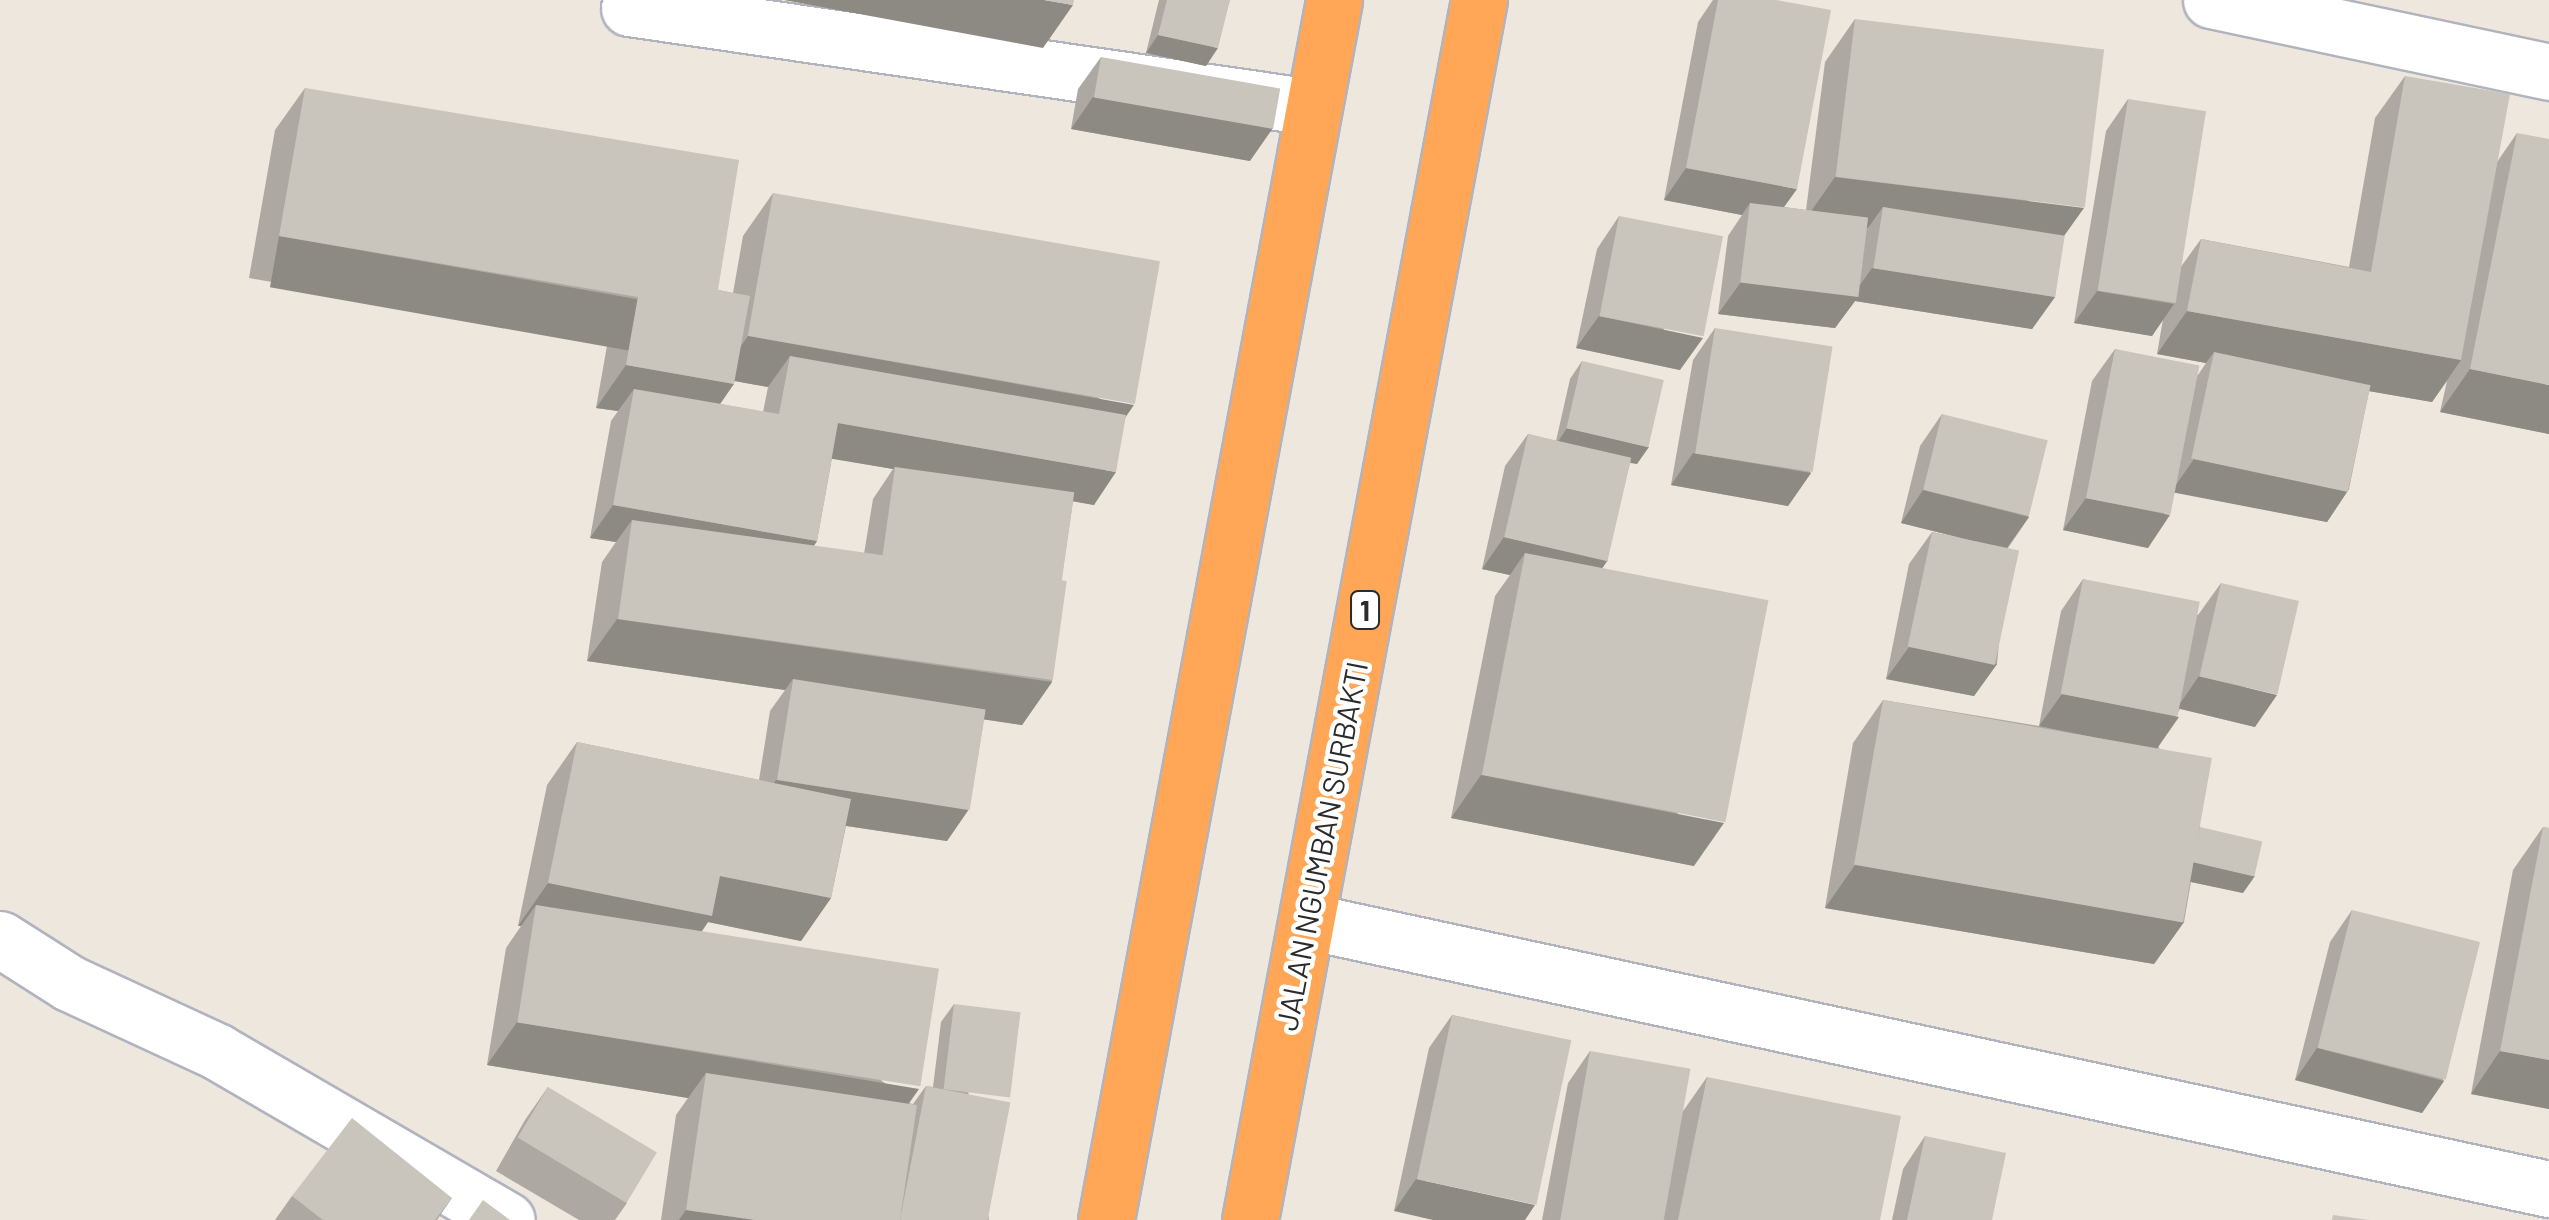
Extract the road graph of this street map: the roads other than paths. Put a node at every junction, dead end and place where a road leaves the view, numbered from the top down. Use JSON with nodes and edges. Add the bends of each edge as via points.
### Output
{"nodes":[{"id":1,"x":1334,"y":0,"type":"edge"},
{"id":2,"x":1479,"y":0,"type":"edge"},
{"id":3,"x":2211,"y":0,"type":"edge"},
{"id":4,"x":629,"y":8,"type":"dead end"},
{"id":5,"x":2549,"y":72,"type":"edge"},
{"id":6,"x":1312,"y":108,"type":"junction"},
{"id":7,"x":1306,"y":920,"type":"junction"},
{"id":8,"x":0,"y":938,"type":"edge"},
{"id":9,"x":2549,"y":1189,"type":"edge"},
{"id":10,"x":507,"y":1220,"type":"edge"},
{"id":11,"x":1106,"y":1220,"type":"edge"},
{"id":12,"x":1250,"y":1220,"type":"edge"}],
"edges":[{"from":1,"to":6,"type":"highway"},
{"from":2,"to":7,"type":"highway","name":"JALAN NGUMBAN SURBAKTI","number":"1"},
{"from":3,"to":5,"type":"street"},
{"from":4,"to":6,"type":"street"},
{"from":6,"to":11,"type":"highway"},
{"from":7,"to":9,"type":"street"},
{"from":7,"to":12,"type":"highway","name":"JALAN NGUMBAN SURBAKTI","number":"1"},
{"from":8,"to":10,"type":"street","via":[[69,983],[218,1052]]}]}
